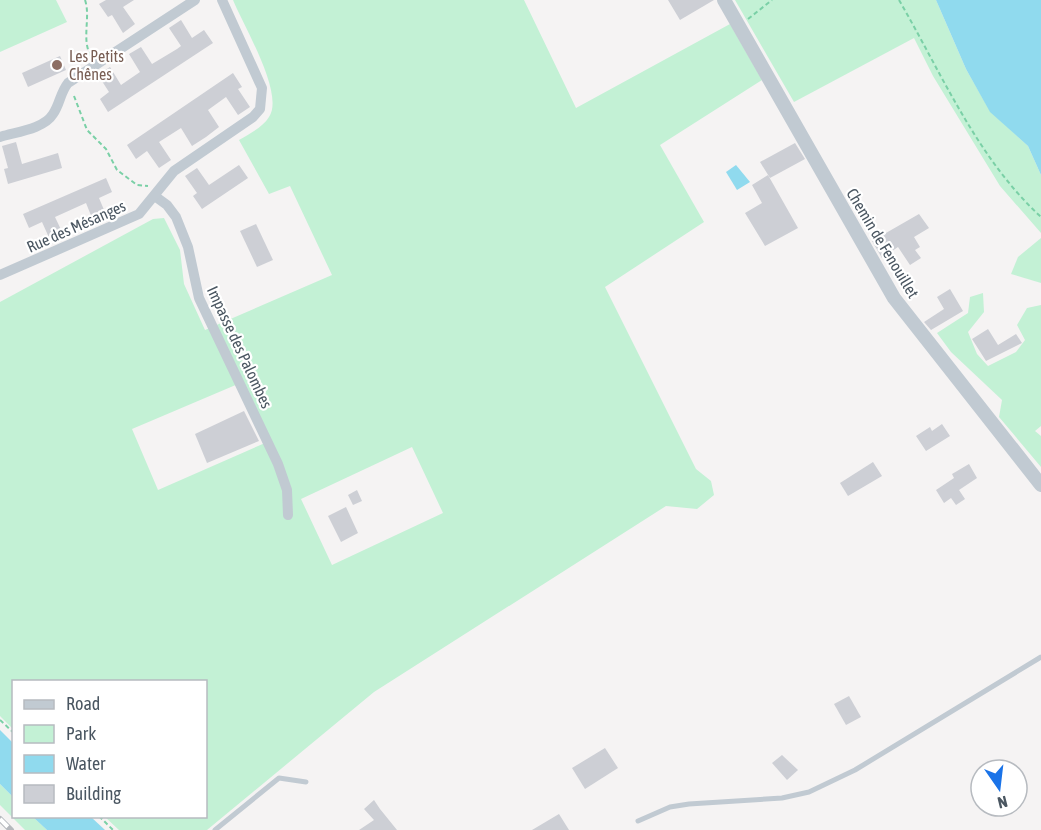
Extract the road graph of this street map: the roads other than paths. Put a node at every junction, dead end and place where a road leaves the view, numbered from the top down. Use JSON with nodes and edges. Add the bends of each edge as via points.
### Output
{"nodes":[{"id":1,"x":195,"y":0,"type":"edge"},
{"id":2,"x":222,"y":0,"type":"edge"},
{"id":3,"x":724,"y":0,"type":"edge"},
{"id":4,"x":0,"y":137,"type":"edge"},
{"id":5,"x":158,"y":194,"type":"junction"},
{"id":6,"x":0,"y":275,"type":"edge"},
{"id":7,"x":1041,"y":485,"type":"edge"},
{"id":8,"x":288,"y":515,"type":"dead end"},
{"id":9,"x":1041,"y":657,"type":"edge"},
{"id":10,"x":306,"y":782,"type":"dead end"},
{"id":11,"x":638,"y":821,"type":"dead end"},
{"id":12,"x":215,"y":830,"type":"edge"}],
"edges":[{"from":1,"to":4,"type":"street","via":[[68,83],[45,123]]},
{"from":2,"to":5,"type":"street","name":"Rue des Mésanges","via":[[262,88],[260,109],[174,171]]},
{"from":3,"to":7,"type":"street","name":"Chemin de Fenouillet","via":[[894,298]]},
{"from":5,"to":6,"type":"street","name":"Rue des Mésanges","via":[[139,214]]},
{"from":5,"to":8,"type":"street","name":"Impasse des Palombes","via":[[176,217],[188,247],[202,306],[278,464],[287,490]]},
{"from":9,"to":11,"type":"lane","via":[[855,770],[809,792],[782,798],[680,806]]},
{"from":10,"to":12,"type":"lane","via":[[279,778]]}]}
